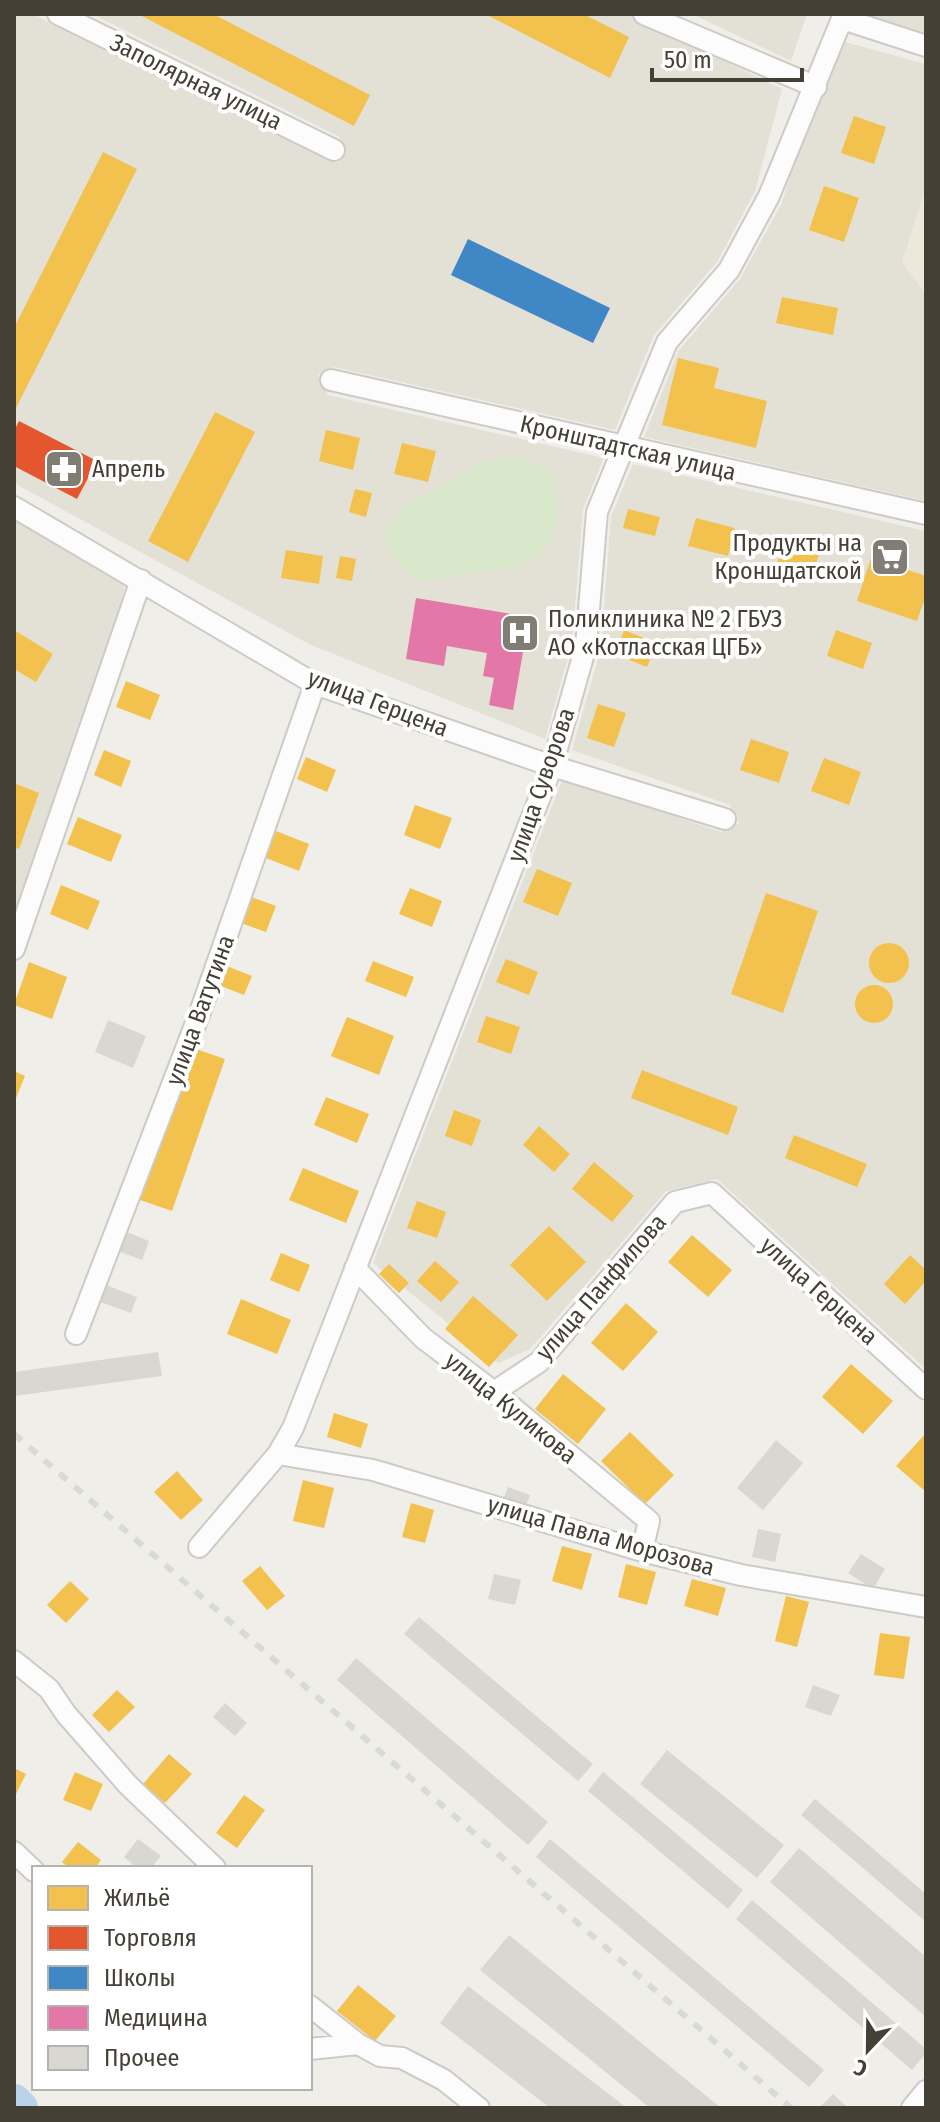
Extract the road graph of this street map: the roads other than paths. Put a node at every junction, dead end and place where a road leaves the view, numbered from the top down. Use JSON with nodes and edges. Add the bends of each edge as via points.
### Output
{"nodes":[{"id":1,"x":58,"y":14,"type":"edge"},
{"id":2,"x":644,"y":14,"type":"edge"},
{"id":3,"x":843,"y":17,"type":"edge"},
{"id":4,"x":926,"y":46,"type":"edge"},
{"id":5,"x":816,"y":87,"type":"junction"},
{"id":6,"x":334,"y":150,"type":"dead end"},
{"id":7,"x":331,"y":380,"type":"dead end"},
{"id":8,"x":624,"y":447,"type":"junction"},
{"id":9,"x":14,"y":507,"type":"edge"},
{"id":10,"x":926,"y":514,"type":"edge"},
{"id":11,"x":141,"y":580,"type":"junction"},
{"id":12,"x":315,"y":684,"type":"junction"},
{"id":13,"x":552,"y":766,"type":"junction"},
{"id":14,"x":725,"y":819,"type":"dead end"},
{"id":15,"x":14,"y":949,"type":"edge"},
{"id":16,"x":712,"y":1193,"type":"joint"},
{"id":17,"x":355,"y":1268,"type":"junction"},
{"id":18,"x":76,"y":1334,"type":"dead end"},
{"id":19,"x":926,"y":1389,"type":"edge"},
{"id":20,"x":494,"y":1392,"type":"junction"},
{"id":21,"x":278,"y":1454,"type":"junction"},
{"id":22,"x":199,"y":1547,"type":"dead end"},
{"id":23,"x":642,"y":1551,"type":"junction"},
{"id":24,"x":926,"y":1607,"type":"edge"},
{"id":25,"x":14,"y":1661,"type":"edge"},
{"id":26,"x":14,"y":1852,"type":"edge"},
{"id":27,"x":213,"y":1866,"type":"edge"},
{"id":28,"x":32,"y":1869,"type":"edge"},
{"id":29,"x":312,"y":2008,"type":"edge"},
{"id":30,"x":358,"y":2044,"type":"junction"},
{"id":31,"x":312,"y":2049,"type":"edge"},
{"id":32,"x":926,"y":2091,"type":"edge"},
{"id":33,"x":479,"y":2108,"type":"edge"},
{"id":34,"x":912,"y":2108,"type":"edge"}],
"edges":[{"from":1,"to":6,"type":"street","name":"Заполярная улица"},
{"from":2,"to":5,"type":"street"},
{"from":3,"to":4,"type":"street"},
{"from":3,"to":5,"type":"street","name":"улица Суворова"},
{"from":5,"to":8,"type":"street","name":"улица Суворова","via":[[769,196],[729,270],[667,342]]},
{"from":7,"to":8,"type":"street","name":"Кронштадтская улица"},
{"from":8,"to":10,"type":"street","name":"Кронштадтская улица"},
{"from":8,"to":13,"type":"street","name":"улица Суворова","via":[[597,512],[586,646]]},
{"from":9,"to":11,"type":"street","name":"улица Герцена"},
{"from":11,"to":12,"type":"street","name":"улица Герцена"},
{"from":11,"to":15,"type":"street"},
{"from":12,"to":13,"type":"street","name":"улица Герцена"},
{"from":12,"to":18,"type":"street","name":"улица Ватутина","via":[[199,1015]]},
{"from":13,"to":14,"type":"street","name":"улица Герцена"},
{"from":13,"to":17,"type":"street","name":"улица Суворова"},
{"from":16,"to":19,"type":"street","name":"улица Герцена"},
{"from":16,"to":20,"type":"street","name":"улица Панфилова","via":[[675,1202],[539,1362]]},
{"from":17,"to":20,"type":"street","name":"улица Куликова","via":[[423,1338]]},
{"from":17,"to":21,"type":"street","name":"улица Суворова"},
{"from":20,"to":23,"type":"street","name":"улица Куликова","via":[[649,1521]]},
{"from":21,"to":22,"type":"street","name":"улица Суворова"},
{"from":21,"to":23,"type":"street","name":"улица Павла Морозова","via":[[373,1470]]},
{"from":23,"to":24,"type":"street","name":"улица Павла Морозова","via":[[757,1578]]},
{"from":25,"to":27,"type":"street","via":[[49,1689],[128,1785]]},
{"from":26,"to":28,"type":"street"},
{"from":29,"to":30,"type":"street"},
{"from":30,"to":31,"type":"street"},
{"from":30,"to":33,"type":"street","via":[[380,2056],[402,2058],[444,2080]]},
{"from":32,"to":34,"type":"street"}]}
